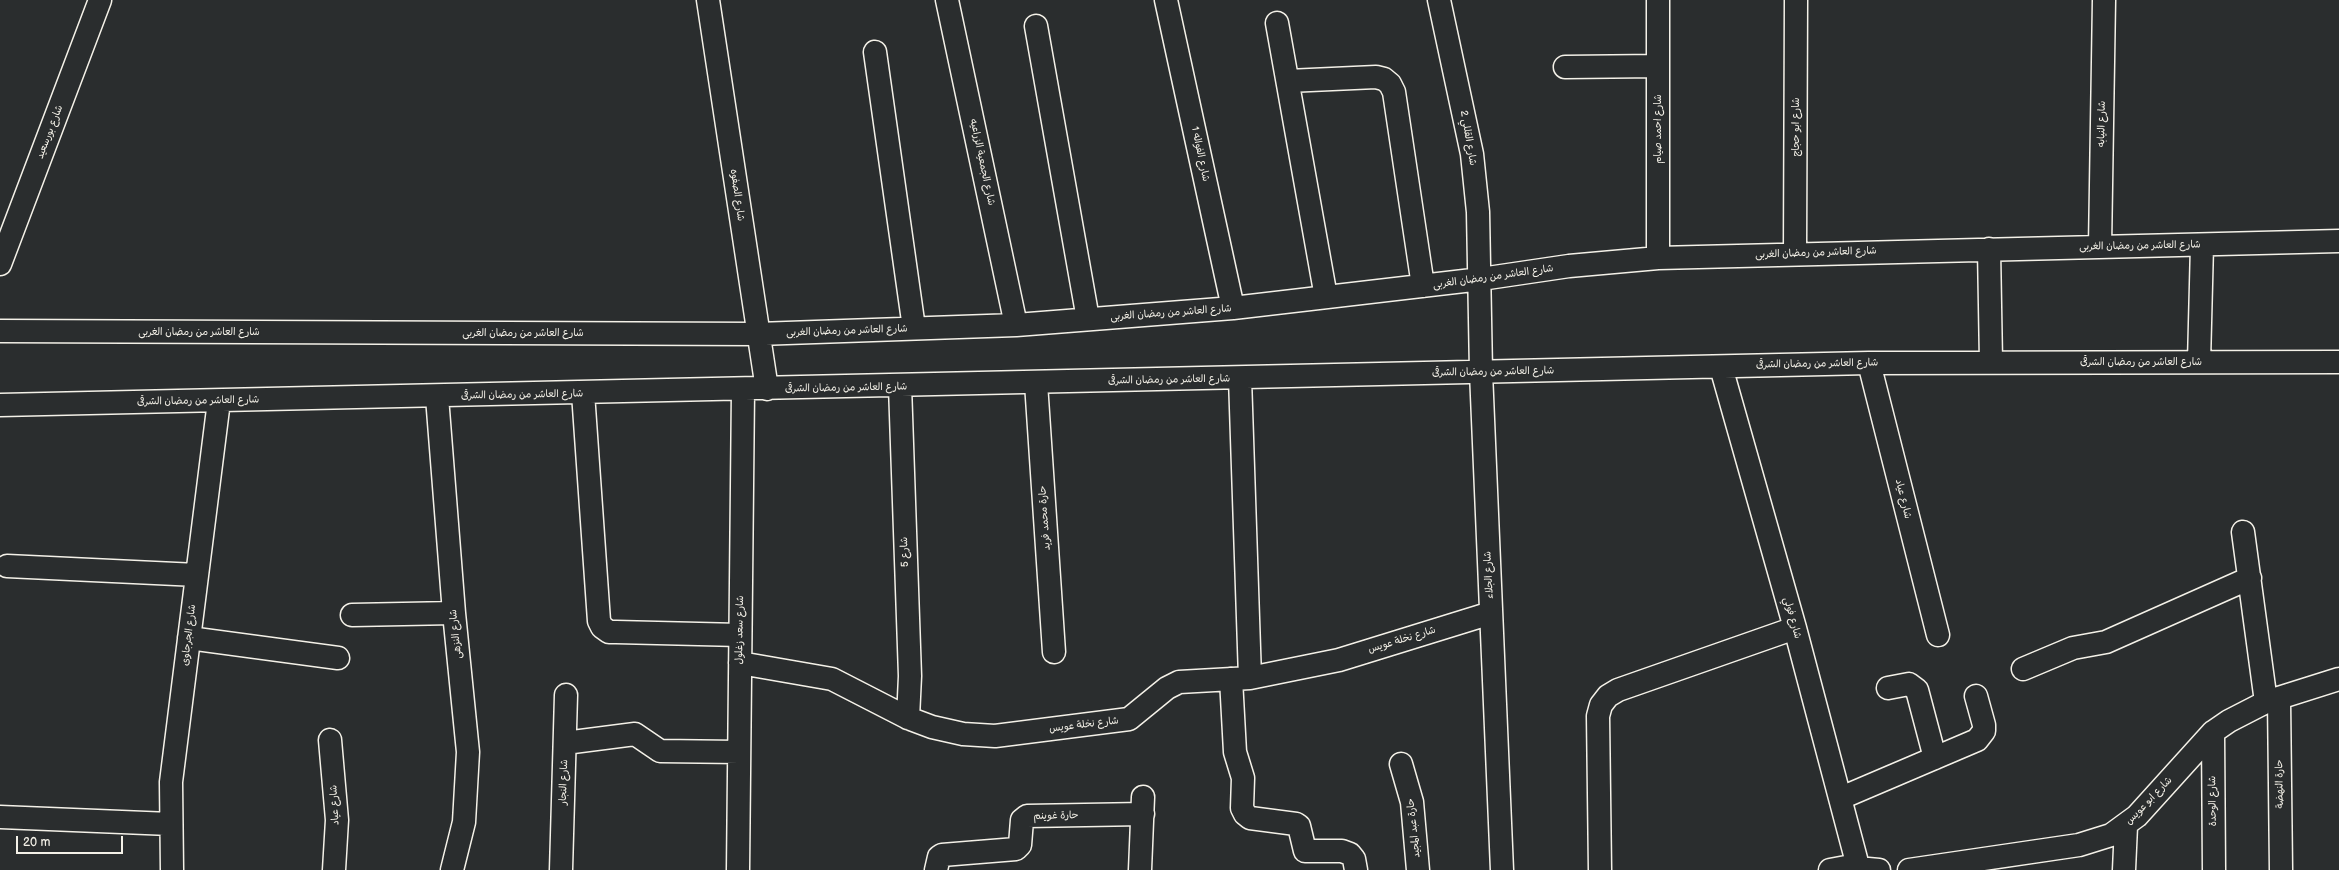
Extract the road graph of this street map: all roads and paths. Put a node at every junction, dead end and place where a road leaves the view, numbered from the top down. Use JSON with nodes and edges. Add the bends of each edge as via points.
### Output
{"nodes":[{"id":1,"x":100,"y":0,"type":"edge"},
{"id":2,"x":708,"y":0,"type":"edge"},
{"id":3,"x":947,"y":0,"type":"edge"},
{"id":4,"x":1166,"y":0,"type":"edge"},
{"id":5,"x":1439,"y":0,"type":"edge"},
{"id":6,"x":1658,"y":0,"type":"edge"},
{"id":7,"x":1796,"y":0,"type":"edge"},
{"id":8,"x":2104,"y":0,"type":"edge"},
{"id":9,"x":1277,"y":23,"type":"dead end"},
{"id":10,"x":1036,"y":26,"type":"dead end"},
{"id":11,"x":875,"y":52,"type":"dead end"},
{"id":12,"x":1658,"y":66,"type":"junction"},
{"id":13,"x":1565,"y":67,"type":"dead end"},
{"id":14,"x":1288,"y":81,"type":"junction"},
{"id":15,"x":2339,"y":241,"type":"edge"},
{"id":16,"x":2202,"y":244,"type":"junction"},
{"id":17,"x":2100,"y":247,"type":"junction"},
{"id":18,"x":1989,"y":249,"type":"junction"},
{"id":19,"x":1795,"y":254,"type":"junction"},
{"id":20,"x":1658,"y":258,"type":"junction"},
{"id":21,"x":0,"y":264,"type":"edge"},
{"id":22,"x":1481,"y":279,"type":"junction"},
{"id":23,"x":1424,"y":286,"type":"junction"},
{"id":24,"x":1326,"y":297,"type":"junction"},
{"id":25,"x":1233,"y":308,"type":"junction"},
{"id":26,"x":1088,"y":319,"type":"junction"},
{"id":27,"x":1016,"y":325,"type":"junction"},
{"id":28,"x":914,"y":328,"type":"junction"},
{"id":29,"x":0,"y":331,"type":"edge"},
{"id":30,"x":758,"y":334,"type":"junction"},
{"id":31,"x":1991,"y":362,"type":"junction"},
{"id":32,"x":2199,"y":362,"type":"junction"},
{"id":33,"x":2339,"y":362,"type":"edge"},
{"id":34,"x":1869,"y":363,"type":"junction"},
{"id":35,"x":1720,"y":366,"type":"junction"},
{"id":36,"x":1481,"y":372,"type":"junction"},
{"id":37,"x":1240,"y":378,"type":"junction"},
{"id":38,"x":1036,"y":383,"type":"junction"},
{"id":39,"x":900,"y":386,"type":"junction"},
{"id":40,"x":767,"y":389,"type":"junction"},
{"id":41,"x":743,"y":390,"type":"junction"},
{"id":42,"x":583,"y":393,"type":"junction"},
{"id":43,"x":437,"y":397,"type":"junction"},
{"id":44,"x":219,"y":401,"type":"junction"},
{"id":45,"x":0,"y":405,"type":"edge"},
{"id":46,"x":2243,"y":532,"type":"dead end"},
{"id":47,"x":7,"y":566,"type":"dead end"},
{"id":48,"x":196,"y":575,"type":"junction"},
{"id":49,"x":2250,"y":578,"type":"junction"},
{"id":50,"x":454,"y":613,"type":"junction"},
{"id":51,"x":1491,"y":613,"type":"junction"},
{"id":52,"x":352,"y":616,"type":"dead end"},
{"id":53,"x":1795,"y":628,"type":"junction"},
{"id":54,"x":740,"y":635,"type":"junction"},
{"id":55,"x":1938,"y":635,"type":"dead end"},
{"id":56,"x":188,"y":638,"type":"junction"},
{"id":57,"x":1054,"y":652,"type":"dead end"},
{"id":58,"x":338,"y":658,"type":"dead end"},
{"id":59,"x":740,"y":662,"type":"junction"},
{"id":60,"x":2023,"y":670,"type":"dead end"},
{"id":61,"x":1241,"y":679,"type":"junction"},
{"id":62,"x":2339,"y":679,"type":"edge"},
{"id":63,"x":1888,"y":688,"type":"dead end"},
{"id":64,"x":566,"y":695,"type":"dead end"},
{"id":65,"x":1976,"y":696,"type":"dead end"},
{"id":66,"x":2273,"y":700,"type":"junction"},
{"id":67,"x":908,"y":718,"type":"junction"},
{"id":68,"x":2213,"y":732,"type":"junction"},
{"id":69,"x":330,"y":740,"type":"dead end"},
{"id":70,"x":565,"y":744,"type":"junction"},
{"id":71,"x":739,"y":752,"type":"junction"},
{"id":72,"x":1935,"y":758,"type":"junction"},
{"id":73,"x":1401,"y":764,"type":"dead end"},
{"id":74,"x":1841,"y":798,"type":"junction"},
{"id":75,"x":0,"y":817,"type":"edge"},
{"id":76,"x":170,"y":824,"type":"junction"},
{"id":77,"x":2126,"y":826,"type":"junction"},
{"id":78,"x":1866,"y":869,"type":"edge"},
{"id":79,"x":172,"y":870,"type":"edge"},
{"id":80,"x":334,"y":870,"type":"edge"},
{"id":81,"x":452,"y":870,"type":"edge"},
{"id":82,"x":561,"y":870,"type":"edge"},
{"id":83,"x":738,"y":870,"type":"edge"},
{"id":84,"x":936,"y":870,"type":"edge"},
{"id":85,"x":1140,"y":870,"type":"edge"},
{"id":86,"x":1356,"y":870,"type":"edge"},
{"id":87,"x":1418,"y":870,"type":"edge"},
{"id":88,"x":1502,"y":870,"type":"edge"},
{"id":89,"x":1600,"y":870,"type":"edge"},
{"id":90,"x":1830,"y":870,"type":"edge"},
{"id":91,"x":1909,"y":870,"type":"edge"},
{"id":92,"x":2124,"y":870,"type":"edge"},
{"id":93,"x":2214,"y":870,"type":"edge"},
{"id":94,"x":2282,"y":870,"type":"edge"}],
"edges":[{"from":1,"to":21,"type":"street","name":"شارع بورسعيد"},
{"from":2,"to":30,"type":"street","name":"شارع الصفوه"},
{"from":3,"to":27,"type":"street","name":"شارع الجمعية الزراعيه"},
{"from":4,"to":25,"type":"street","name":"شارع الفواله 1"},
{"from":5,"to":22,"type":"street","name":"شارع القللي 2","via":[[1472,154]]},
{"from":6,"to":12,"type":"street","name":"شارع احمد صيام"},
{"from":7,"to":19,"type":"street","name":"شارع ابو حجاج"},
{"from":8,"to":17,"type":"street","name":"شارع النيابه"},
{"from":9,"to":14,"type":"street"},
{"from":10,"to":26,"type":"street"},
{"from":11,"to":28,"type":"street"},
{"from":12,"to":13,"type":"street"},
{"from":12,"to":20,"type":"street","name":"شارع احمد صيام"},
{"from":14,"to":23,"type":"street","via":[[1376,76],[1384,78],[1390,84],[1394,92]]},
{"from":14,"to":24,"type":"street"},
{"from":15,"to":16,"type":"street","name":"شارع العاشر من رمضان الغربى"},
{"from":16,"to":17,"type":"street","name":"شارع العاشر من رمضان الغربى"},
{"from":16,"to":32,"type":"street"},
{"from":17,"to":18,"type":"street","name":"شارع العاشر من رمضان الغربى"},
{"from":18,"to":19,"type":"street","name":"شارع العاشر من رمضان الغربى"},
{"from":18,"to":31,"type":"street"},
{"from":19,"to":20,"type":"street","name":"شارع العاشر من رمضان الغربى"},
{"from":20,"to":22,"type":"street","name":"شارع العاشر من رمضان الغربى","via":[[1569,266]]},
{"from":22,"to":23,"type":"street","name":"شارع العاشر من رمضان الغربى"},
{"from":22,"to":36,"type":"street","name":"شارع الجلاء"},
{"from":23,"to":24,"type":"street","name":"شارع العاشر من رمضان الغربى"},
{"from":24,"to":25,"type":"street","name":"شارع العاشر من رمضان الغربى"},
{"from":25,"to":26,"type":"street","name":"شارع العاشر من رمضان الغربى"},
{"from":26,"to":27,"type":"street","name":"شارع العاشر من رمضان الغربى"},
{"from":27,"to":28,"type":"street","name":"شارع العاشر من رمضان الغربى"},
{"from":28,"to":30,"type":"street","name":"شارع العاشر من رمضان الغربى"},
{"from":29,"to":30,"type":"street","name":"شارع العاشر من رمضان الغربى"},
{"from":30,"to":40,"type":"street","name":"شارع الصفوه"},
{"from":31,"to":32,"type":"street","name":"شارع العاشر من رمضان الشرقى"},
{"from":31,"to":34,"type":"street","name":"شارع العاشر من رمضان الشرقى"},
{"from":32,"to":33,"type":"street","name":"شارع العاشر من رمضان الشرقى"},
{"from":34,"to":35,"type":"street","name":"شارع العاشر من رمضان الشرقى"},
{"from":34,"to":55,"type":"street","name":"شارع عياد"},
{"from":35,"to":36,"type":"street","name":"شارع العاشر من رمضان الشرقى"},
{"from":35,"to":53,"type":"street","name":"شارع فولي"},
{"from":36,"to":37,"type":"street","name":"شارع العاشر من رمضان الشرقى"},
{"from":36,"to":51,"type":"street","name":"شارع الجلاء"},
{"from":37,"to":38,"type":"street","name":"شارع العاشر من رمضان الشرقى"},
{"from":37,"to":61,"type":"street"},
{"from":38,"to":39,"type":"street","name":"شارع العاشر من رمضان الشرقى"},
{"from":38,"to":57,"type":"street","name":"حارة محمد فريد"},
{"from":39,"to":40,"type":"street","name":"شارع العاشر من رمضان الشرقى"},
{"from":39,"to":67,"type":"street","name":"شارع 5","via":[[910,676]]},
{"from":40,"to":41,"type":"street","name":"شارع العاشر من رمضان الشرقى"},
{"from":41,"to":42,"type":"street","name":"شارع العاشر من رمضان الشرقى"},
{"from":41,"to":54,"type":"street","name":"شارع سعد زغلول"},
{"from":42,"to":43,"type":"street","name":"شارع العاشر من رمضان الشرقى"},
{"from":42,"to":54,"type":"street","via":[[599,621],[602,627],[609,632]]},
{"from":43,"to":44,"type":"street","name":"شارع العاشر من رمضان الشرقى"},
{"from":43,"to":50,"type":"street","name":"شارع النزهى"},
{"from":44,"to":45,"type":"street","name":"شارع العاشر من رمضان الشرقى"},
{"from":44,"to":48,"type":"street","name":"شارع الجرجاوى"},
{"from":46,"to":49,"type":"street","name":"حارة النهضة"},
{"from":47,"to":48,"type":"street"},
{"from":48,"to":56,"type":"street","name":"شارع الجرجاوى"},
{"from":49,"to":60,"type":"street","via":[[2106,642],[2073,648]]},
{"from":49,"to":66,"type":"street","name":"حارة النهضة"},
{"from":50,"to":52,"type":"street"},
{"from":50,"to":81,"type":"street","name":"شارع النزهى","via":[[468,752],[464,822]]},
{"from":51,"to":61,"type":"street","name":"شارع نخلة عويس","via":[[1339,660]]},
{"from":51,"to":88,"type":"street","name":"شارع الجلاء"},
{"from":53,"to":74,"type":"street","name":"شارع فولي"},
{"from":53,"to":89,"type":"street","via":[[1618,690],[1608,696],[1601,705],[1598,716]]},
{"from":54,"to":59,"type":"street","name":"شارع سعد زغلول"},
{"from":56,"to":58,"type":"street"},
{"from":56,"to":76,"type":"street","name":"شارع الجرجاوى","via":[[172,782]]},
{"from":59,"to":67,"type":"street","name":"شارع نخلة عويس","via":[[832,679]]},
{"from":59,"to":71,"type":"street","name":"شارع سعد زغلول"},
{"from":61,"to":67,"type":"street","name":"شارع نخلة عويس","via":[[1179,682],[1167,688],[1128,719],[995,736],[963,734]]},
{"from":61,"to":86,"type":"street","via":[[1235,752],[1244,778],[1242,808],[1245,814],[1250,818],[1296,824],[1299,826],[1305,852],[1342,851],[1354,859]]},
{"from":62,"to":66,"type":"street","name":"شارع ابو عويس"},
{"from":63,"to":72,"type":"street","via":[[1909,684],[1916,690]]},
{"from":64,"to":70,"type":"street","name":"شارع النجار"},
{"from":65,"to":72,"type":"street","via":[[1984,725],[1981,736]]},
{"from":66,"to":68,"type":"street","name":"شارع ابو عويس","via":[[2248,710]]},
{"from":66,"to":94,"type":"street","name":"حارة النهضة"},
{"from":68,"to":77,"type":"street","name":"شارع ابو عويس"},
{"from":68,"to":93,"type":"street","name":"شارع الوحدة"},
{"from":69,"to":80,"type":"street","name":"شارع عياد","via":[[337,820]]},
{"from":70,"to":71,"type":"street","via":[[635,734],[660,751]]},
{"from":70,"to":82,"type":"street","name":"شارع النجار"},
{"from":71,"to":83,"type":"street","name":"شارع سعد زغلول"},
{"from":72,"to":74,"type":"street"},
{"from":73,"to":87,"type":"street","name":"حارة عبد المجيد","via":[[1412,802]]},
{"from":74,"to":78,"type":"street","name":"شارع فولي"},
{"from":75,"to":76,"type":"street"},
{"from":76,"to":79,"type":"street","name":"شارع الجرجاوى"},
{"from":77,"to":91,"type":"street","name":"شارع ابو عويس","via":[[2111,835],[2079,845]]},
{"from":77,"to":92,"type":"street"},
{"from":78,"to":90,"type":"street","via":[[1846,867]]},
{"from":84,"to":85,"type":"street","name":"حارة غوينم","via":[[939,857],[942,855],[1016,849],[1020,845],[1022,820],[1027,816],[1143,805]]}]}
